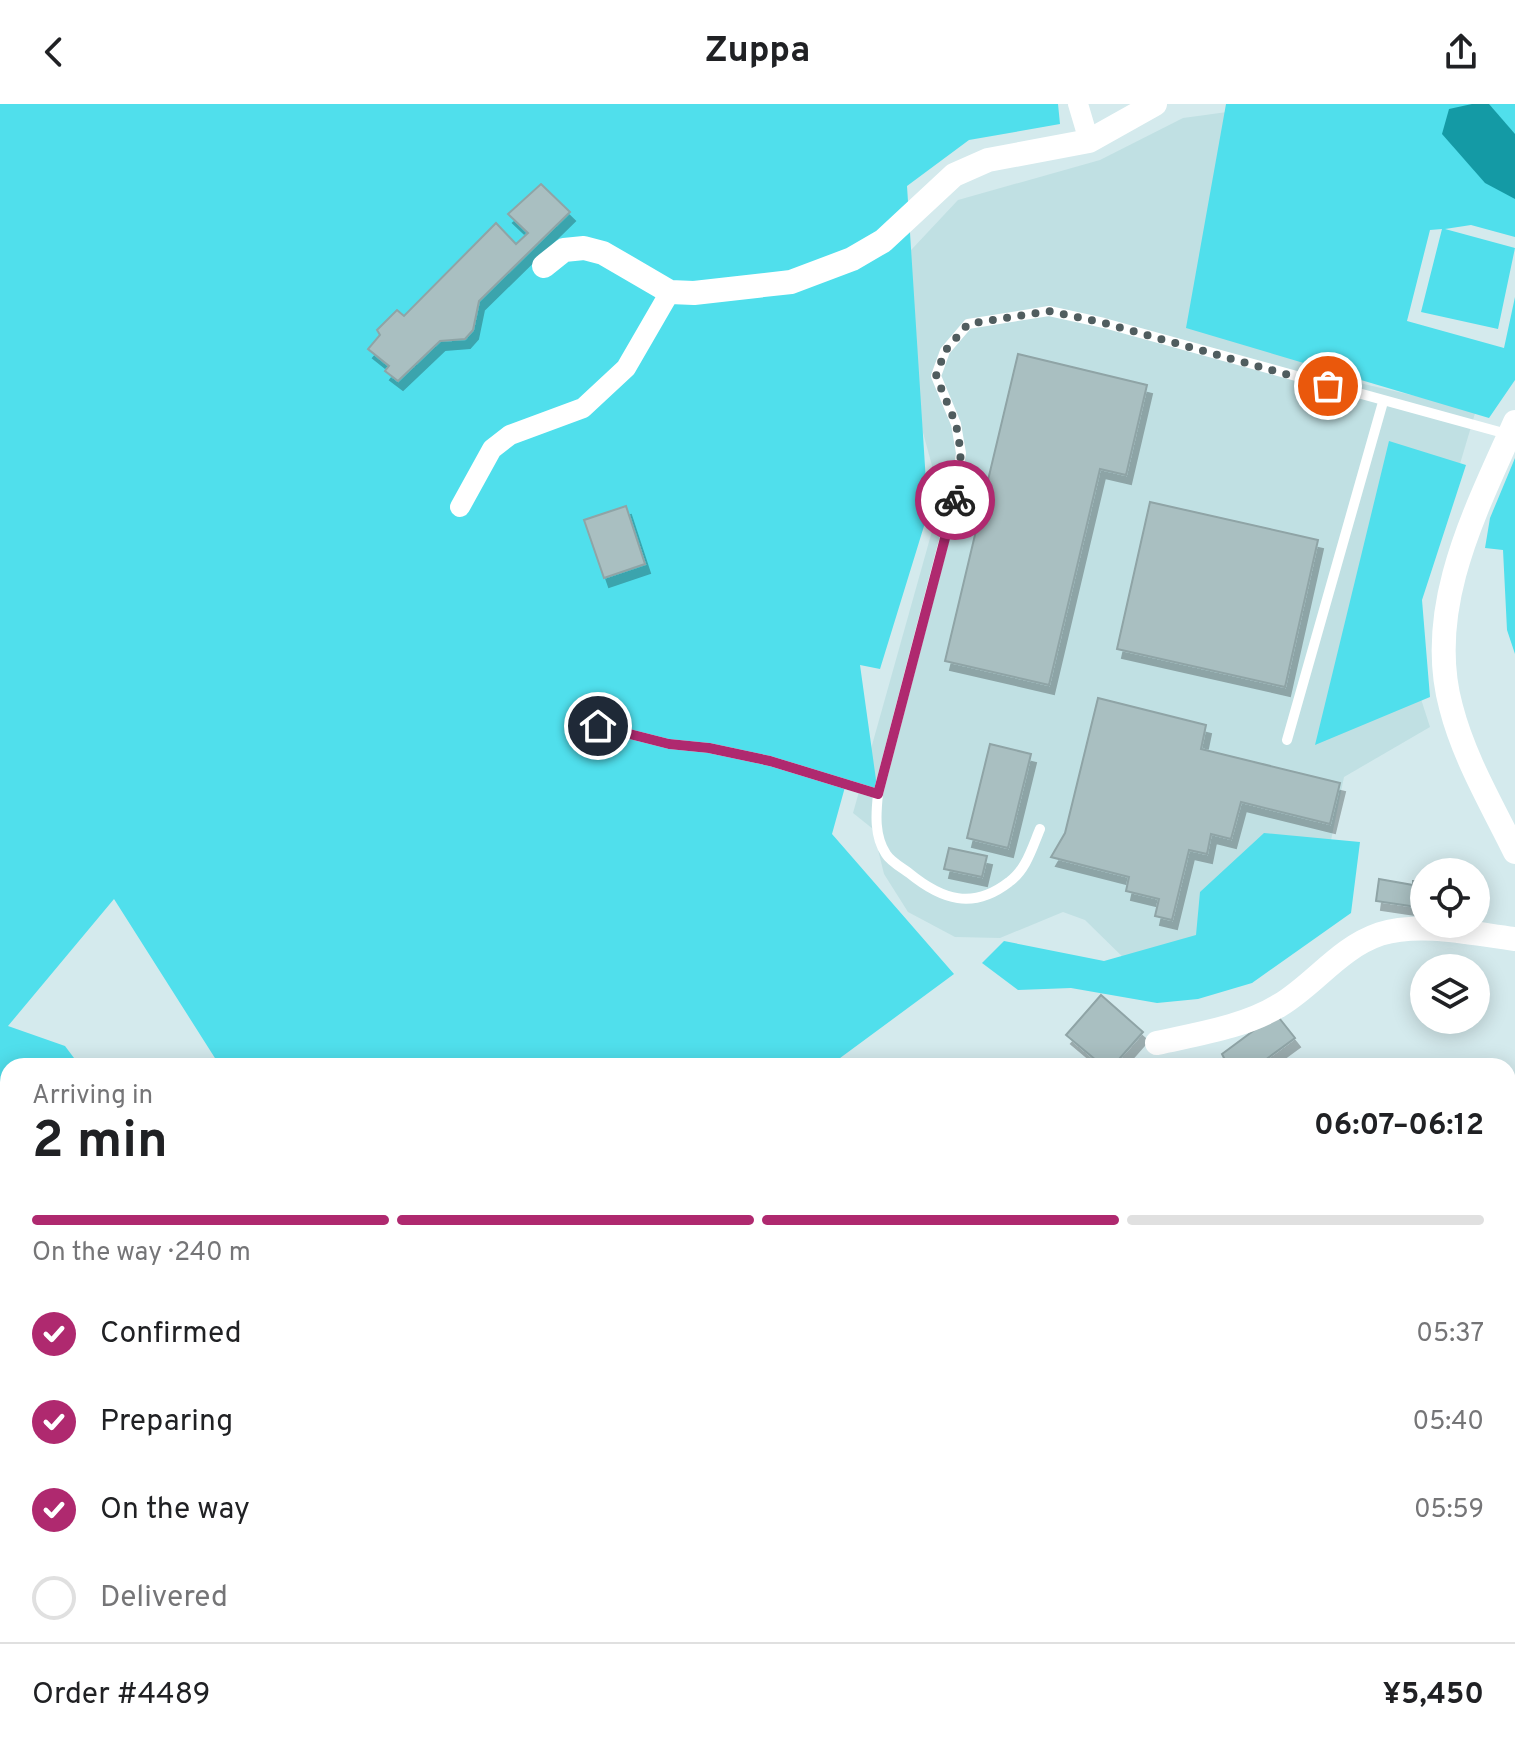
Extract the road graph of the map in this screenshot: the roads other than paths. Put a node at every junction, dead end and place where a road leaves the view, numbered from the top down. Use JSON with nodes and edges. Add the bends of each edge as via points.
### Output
{"nodes":[{"id":1,"x":1078,"y":104,"type":"edge"},
{"id":2,"x":1155,"y":104,"type":"edge"},
{"id":3,"x":1089,"y":141,"type":"junction"},
{"id":4,"x":544,"y":266,"type":"dead end"},
{"id":5,"x":670,"y":292,"type":"junction"},
{"id":6,"x":1383,"y":402,"type":"junction"},
{"id":7,"x":1512,"y":428,"type":"edge"},
{"id":8,"x":460,"y":507,"type":"dead end"},
{"id":9,"x":598,"y":726,"type":"dead end"},
{"id":10,"x":1287,"y":740,"type":"dead end"},
{"id":11,"x":878,"y":794,"type":"junction"},
{"id":12,"x":1040,"y":829,"type":"dead end"},
{"id":13,"x":1515,"y":852,"type":"edge"},
{"id":14,"x":1515,"y":939,"type":"edge"},
{"id":15,"x":1157,"y":1043,"type":"dead end"}],
"edges":[{"from":1,"to":3,"type":"street"},
{"from":2,"to":3,"type":"street"},
{"from":3,"to":5,"type":"street","via":[[988,160],[954,175],[883,241],[791,282]]},
{"from":4,"to":5,"type":"street","via":[[564,250],[584,248],[603,253]]},
{"from":5,"to":8,"type":"street","via":[[626,368],[583,408],[510,435],[492,449]]},
{"from":6,"to":7,"type":"lane"},
{"from":6,"to":10,"type":"lane"},
{"from":6,"to":11,"type":"lane","via":[[1049,311],[968,324],[945,351],[936,376],[956,424],[961,453],[954,502]]},
{"from":7,"to":13,"type":"street","via":[[1457,557],[1444,638],[1450,705],[1462,742]]},
{"from":9,"to":11,"type":"lane","via":[[770,761]]},
{"from":11,"to":12,"type":"lane","via":[[875,822],[886,854],[927,888],[958,900],[983,896],[1010,882],[1025,865]]},
{"from":14,"to":15,"type":"street","via":[[1412,929],[1381,934],[1346,950],[1280,1006],[1221,1028]]}]}
